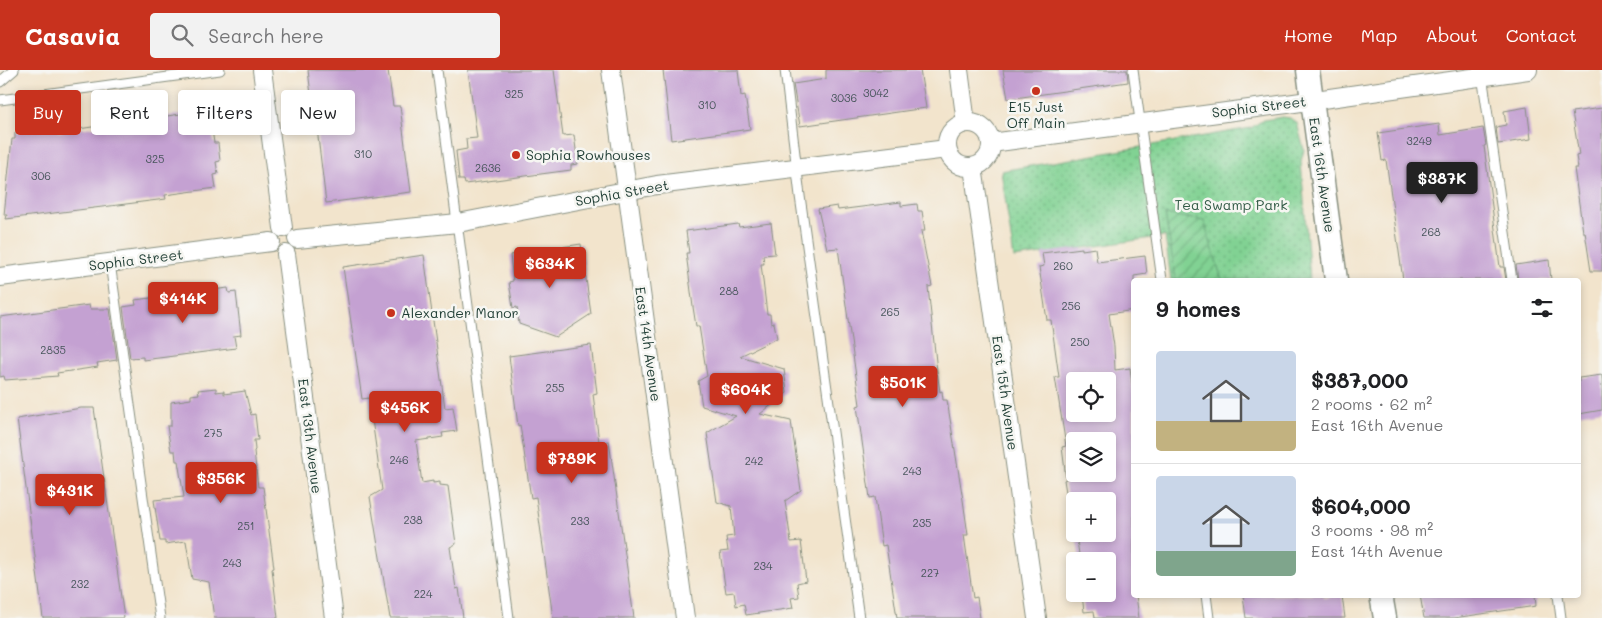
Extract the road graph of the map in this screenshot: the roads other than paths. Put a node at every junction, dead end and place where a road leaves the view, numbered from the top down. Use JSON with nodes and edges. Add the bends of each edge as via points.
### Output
{"nodes":[{"id":1,"x":14,"y":70,"type":"edge"},
{"id":2,"x":220,"y":70,"type":"edge"},
{"id":3,"x":262,"y":70,"type":"edge"},
{"id":4,"x":438,"y":70,"type":"edge"},
{"id":5,"x":611,"y":70,"type":"edge"},
{"id":6,"x":785,"y":70,"type":"edge"},
{"id":7,"x":959,"y":70,"type":"edge"},
{"id":8,"x":1133,"y":70,"type":"edge"},
{"id":9,"x":1308,"y":70,"type":"edge"},
{"id":10,"x":1528,"y":70,"type":"edge"},
{"id":11,"x":1481,"y":73,"type":"edge"},
{"id":12,"x":0,"y":82,"type":"edge"},
{"id":13,"x":0,"y":100,"type":"edge"},
{"id":14,"x":1312,"y":100,"type":"junction"},
{"id":15,"x":1140,"y":123,"type":"junction"},
{"id":16,"x":966,"y":124,"type":"junction"},
{"id":17,"x":991,"y":143,"type":"junction"},
{"id":18,"x":947,"y":149,"type":"junction"},
{"id":19,"x":973,"y":167,"type":"junction"},
{"id":20,"x":797,"y":169,"type":"junction"},
{"id":21,"x":628,"y":191,"type":"junction"},
{"id":22,"x":458,"y":224,"type":"junction"},
{"id":23,"x":290,"y":234,"type":"junction"},
{"id":24,"x":271,"y":242,"type":"junction"},
{"id":25,"x":286,"y":254,"type":"junction"},
{"id":26,"x":110,"y":263,"type":"junction"},
{"id":27,"x":0,"y":277,"type":"edge"},
{"id":28,"x":1162,"y":278,"type":"edge"},
{"id":29,"x":1336,"y":278,"type":"edge"},
{"id":30,"x":1512,"y":278,"type":"edge"},
{"id":31,"x":1206,"y":598,"type":"edge"},
{"id":32,"x":1382,"y":598,"type":"edge"},
{"id":33,"x":1558,"y":598,"type":"edge"},
{"id":34,"x":160,"y":618,"type":"edge"},
{"id":35,"x":334,"y":618,"type":"edge"},
{"id":36,"x":509,"y":618,"type":"edge"},
{"id":37,"x":685,"y":618,"type":"edge"},
{"id":38,"x":859,"y":618,"type":"edge"},
{"id":39,"x":1037,"y":618,"type":"edge"},
{"id":40,"x":1209,"y":618,"type":"edge"},
{"id":41,"x":1385,"y":618,"type":"edge"},
{"id":42,"x":1561,"y":618,"type":"edge"}],
"edges":[{"from":1,"to":12,"type":"lane"},
{"from":2,"to":13,"type":"lane"},
{"from":3,"to":23,"type":"street"},
{"from":4,"to":22,"type":"lane"},
{"from":5,"to":21,"type":"street","name":"East 14th Avenue"},
{"from":6,"to":20,"type":"lane"},
{"from":7,"to":16,"type":"street"},
{"from":8,"to":15,"type":"lane"},
{"from":9,"to":14,"type":"street","name":"East 16th Avenue"},
{"from":10,"to":11,"type":"street","name":"Sophia Street"},
{"from":11,"to":14,"type":"street","name":"Sophia Street"},
{"from":11,"to":30,"type":"lane"},
{"from":14,"to":15,"type":"street","name":"Sophia Street"},
{"from":14,"to":29,"type":"street","name":"East 16th Avenue"},
{"from":15,"to":17,"type":"street","name":"Sophia Street"},
{"from":15,"to":28,"type":"lane"},
{"from":16,"to":17,"type":"street","via":[[985,130]]},
{"from":16,"to":18,"type":"street","via":[[954,130]]},
{"from":17,"to":19,"type":"street","via":[[984,161]]},
{"from":18,"to":19,"type":"street","via":[[954,161]]},
{"from":18,"to":20,"type":"street","name":"Sophia Street"},
{"from":19,"to":39,"type":"street","name":"East 15th Avenue"},
{"from":20,"to":21,"type":"street","name":"Sophia Street"},
{"from":20,"to":38,"type":"lane"},
{"from":21,"to":22,"type":"street","name":"Sophia Street"},
{"from":21,"to":37,"type":"street","name":"East 14th Avenue"},
{"from":22,"to":23,"type":"street","name":"Sophia Street"},
{"from":22,"to":36,"type":"lane"},
{"from":23,"to":24,"type":"street","via":[[273,234]]},
{"from":23,"to":25,"type":"street","via":[[294,250]]},
{"from":24,"to":25,"type":"street","via":[[274,250]]},
{"from":24,"to":26,"type":"street","name":"Sophia Street"},
{"from":25,"to":35,"type":"street","name":"East 13th Avenue"},
{"from":26,"to":27,"type":"street","name":"Sophia Street"},
{"from":26,"to":34,"type":"lane"},
{"from":31,"to":40,"type":"lane"},
{"from":32,"to":41,"type":"street"},
{"from":33,"to":42,"type":"lane"}]}
